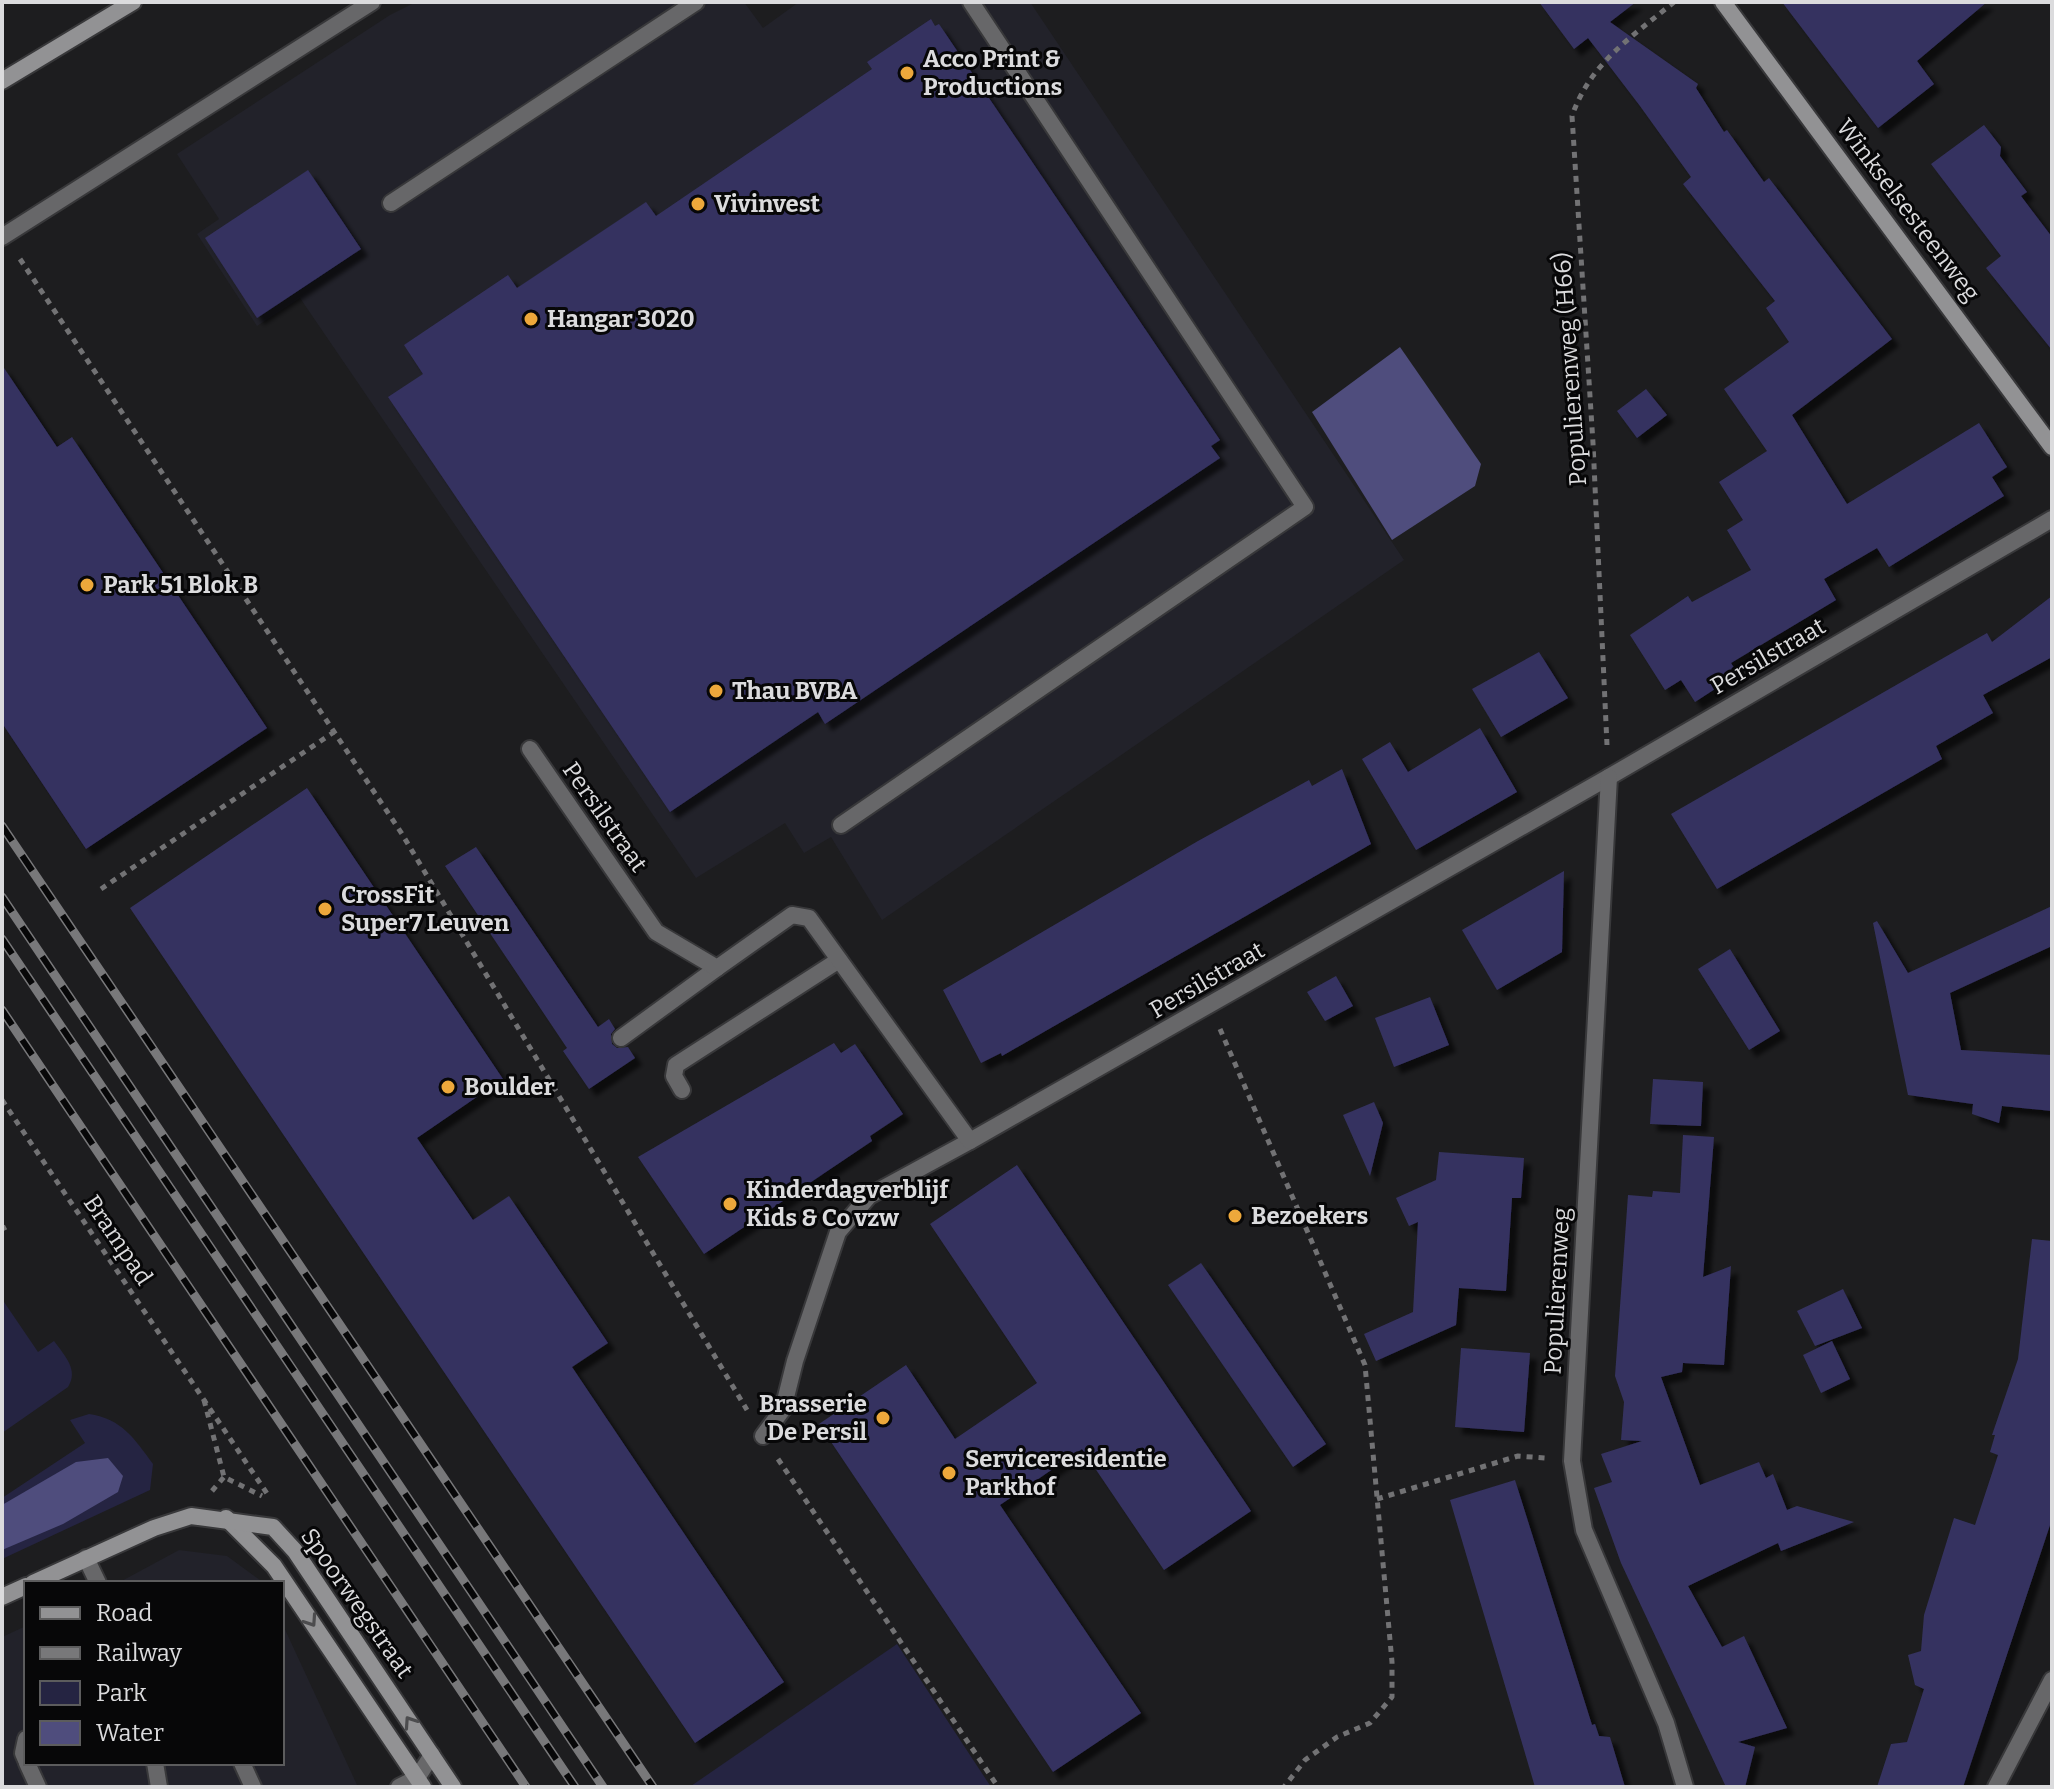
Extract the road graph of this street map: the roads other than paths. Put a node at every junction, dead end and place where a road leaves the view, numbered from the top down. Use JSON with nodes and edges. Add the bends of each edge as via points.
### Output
{"nodes":[{"id":1,"x":133,"y":2,"type":"edge"},
{"id":2,"x":372,"y":2,"type":"edge"},
{"id":3,"x":696,"y":2,"type":"edge"},
{"id":4,"x":971,"y":2,"type":"edge"},
{"id":5,"x":1723,"y":2,"type":"edge"},
{"id":6,"x":2,"y":81,"type":"edge"},
{"id":7,"x":391,"y":203,"type":"dead end"},
{"id":8,"x":3,"y":236,"type":"edge"},
{"id":9,"x":2052,"y":447,"type":"edge"},
{"id":10,"x":2052,"y":519,"type":"edge"},
{"id":11,"x":530,"y":749,"type":"dead end"},
{"id":12,"x":1609,"y":777,"type":"junction"},
{"id":13,"x":841,"y":825,"type":"dead end"},
{"id":14,"x":839,"y":960,"type":"junction"},
{"id":15,"x":717,"y":968,"type":"junction"},
{"id":16,"x":621,"y":1038,"type":"dead end"},
{"id":17,"x":682,"y":1090,"type":"dead end"},
{"id":18,"x":970,"y":1141,"type":"junction"},
{"id":19,"x":763,"y":1436,"type":"road end"},
{"id":20,"x":226,"y":1518,"type":"junction"},
{"id":21,"x":86,"y":1558,"type":"junction"},
{"id":22,"x":37,"y":1581,"type":"edge"},
{"id":23,"x":97,"y":1581,"type":"edge"},
{"id":24,"x":24,"y":1587,"type":"edge"},
{"id":25,"x":2,"y":1597,"type":"edge"},
{"id":26,"x":2052,"y":1680,"type":"edge"},
{"id":27,"x":432,"y":1755,"type":"junction"},
{"id":28,"x":28,"y":1765,"type":"edge"},
{"id":29,"x":155,"y":1765,"type":"edge"},
{"id":30,"x":243,"y":1765,"type":"edge"},
{"id":31,"x":420,"y":1783,"type":"edge"},
{"id":32,"x":251,"y":1786,"type":"edge"},
{"id":33,"x":38,"y":1787,"type":"edge"},
{"id":34,"x":159,"y":1787,"type":"edge"},
{"id":35,"x":399,"y":1787,"type":"edge"},
{"id":36,"x":453,"y":1787,"type":"edge"},
{"id":37,"x":1685,"y":1787,"type":"edge"},
{"id":38,"x":1996,"y":1787,"type":"edge"}],
"edges":[{"from":1,"to":6,"type":"street"},
{"from":2,"to":8,"type":"street"},
{"from":3,"to":7,"type":"street"},
{"from":4,"to":13,"type":"street","via":[[1305,507]]},
{"from":5,"to":9,"type":"street","name":"Winkselsesteenweg"},
{"from":10,"to":12,"type":"street","name":"Persilstraat"},
{"from":11,"to":15,"type":"street","name":"Persilstraat","via":[[656,932]]},
{"from":12,"to":18,"type":"street","name":"Persilstraat"},
{"from":12,"to":37,"type":"street","name":"Populierenweg","via":[[1572,1461],[1584,1530],[1666,1723]]},
{"from":14,"to":15,"type":"street","via":[[809,918],[792,915]]},
{"from":14,"to":17,"type":"street","via":[[676,1065],[674,1076]]},
{"from":14,"to":18,"type":"street"},
{"from":15,"to":16,"type":"street"},
{"from":18,"to":19,"type":"street","name":"Persilstraat","via":[[869,1196],[838,1232],[783,1409]]},
{"from":20,"to":21,"type":"street","via":[[191,1516]]},
{"from":27,"to":20,"type":"street","name":"Spoorwegstraat","one_way":true,"via":[[295,1551],[273,1527]]},
{"from":20,"to":31,"type":"street","name":"Spoorwegstraat","one_way":true,"via":[[274,1566]]},
{"from":21,"to":22,"type":"street"},
{"from":21,"to":23,"type":"street"},
{"from":24,"to":25,"type":"street"},
{"from":26,"to":38,"type":"street"},
{"from":27,"to":31,"type":"street"},
{"from":27,"to":36,"type":"street","name":"Spoorwegstraat"},
{"from":28,"to":33,"type":"street"},
{"from":29,"to":34,"type":"street"},
{"from":30,"to":32,"type":"street"},
{"from":31,"to":35,"type":"street"}]}
